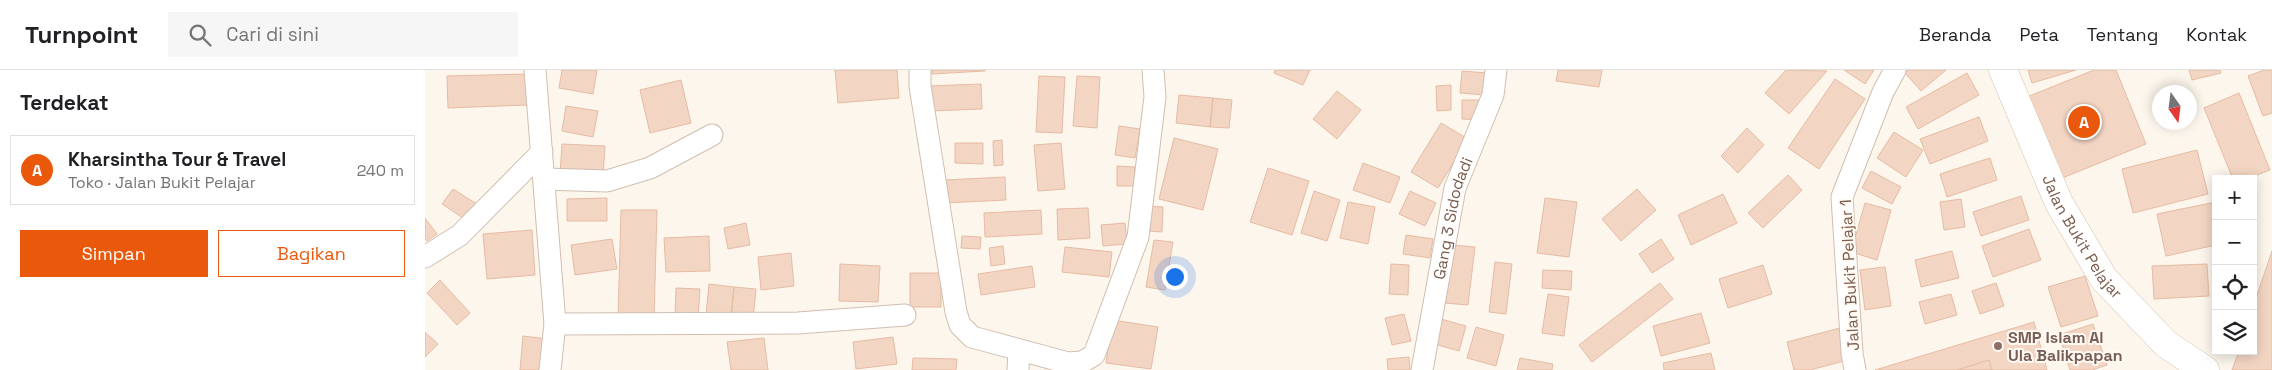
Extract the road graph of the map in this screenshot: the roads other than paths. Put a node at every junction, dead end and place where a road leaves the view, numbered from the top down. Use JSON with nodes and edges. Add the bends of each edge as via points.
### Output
{"nodes":[{"id":1,"x":535,"y":70,"type":"edge"},
{"id":2,"x":919,"y":70,"type":"edge"},
{"id":3,"x":1153,"y":70,"type":"edge"},
{"id":4,"x":1496,"y":70,"type":"edge"},
{"id":5,"x":1895,"y":70,"type":"edge"},
{"id":6,"x":2003,"y":70,"type":"edge"},
{"id":7,"x":712,"y":135,"type":"dead end"},
{"id":8,"x":542,"y":152,"type":"junction"},
{"id":9,"x":544,"y":180,"type":"junction"},
{"id":10,"x":425,"y":257,"type":"edge"},
{"id":11,"x":905,"y":315,"type":"dead end"},
{"id":12,"x":555,"y":324,"type":"junction"},
{"id":13,"x":1019,"y":360,"type":"edge"},
{"id":14,"x":550,"y":370,"type":"edge"},
{"id":15,"x":1422,"y":370,"type":"edge"},
{"id":16,"x":1855,"y":370,"type":"edge"},
{"id":17,"x":2205,"y":370,"type":"edge"}],
"edges":[{"from":1,"to":8,"type":"street"},
{"from":2,"to":13,"type":"street","via":[[956,312],[961,325],[972,337]]},
{"from":3,"to":13,"type":"street","via":[[1155,97],[1138,237],[1094,355],[1082,362],[1068,363]]},
{"from":4,"to":15,"type":"street","name":"Gang 3 Sidodadi","via":[[1493,95],[1455,188]]},
{"from":5,"to":16,"type":"street","name":"Jalan Bukit Pelajar 1","via":[[1883,92],[1842,197]]},
{"from":6,"to":17,"type":"street","name":"Jalan Bukit Pelajar","via":[[2059,203],[2104,280],[2166,344]]},
{"from":7,"to":9,"type":"street","via":[[650,168],[607,181]]},
{"from":8,"to":9,"type":"street"},
{"from":8,"to":10,"type":"street","via":[[460,235]]},
{"from":9,"to":12,"type":"street"},
{"from":11,"to":12,"type":"street","via":[[798,323]]},
{"from":12,"to":14,"type":"street"}]}
